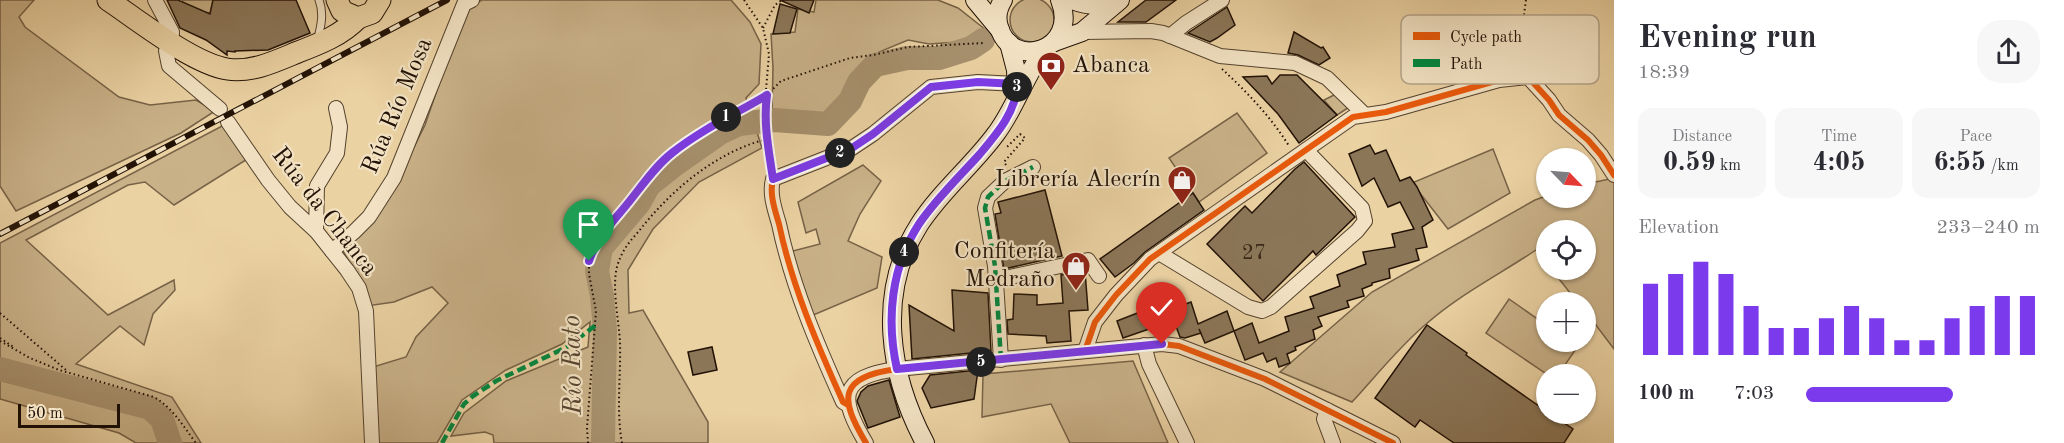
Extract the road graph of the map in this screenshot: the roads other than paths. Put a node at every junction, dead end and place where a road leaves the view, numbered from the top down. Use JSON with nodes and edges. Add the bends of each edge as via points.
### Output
{"nodes":[{"id":1,"x":108,"y":0,"type":"edge"},
{"id":2,"x":155,"y":0,"type":"edge"},
{"id":3,"x":319,"y":0,"type":"edge"},
{"id":4,"x":471,"y":0,"type":"edge"},
{"id":5,"x":975,"y":0,"type":"edge"},
{"id":6,"x":1003,"y":0,"type":"edge"},
{"id":7,"x":1060,"y":0,"type":"edge"},
{"id":8,"x":1072,"y":0,"type":"edge"},
{"id":9,"x":1119,"y":0,"type":"edge"},
{"id":10,"x":1222,"y":0,"type":"edge"},
{"id":11,"x":338,"y":3,"type":"edge"},
{"id":12,"x":376,"y":7,"type":"edge"},
{"id":13,"x":1082,"y":32,"type":"junction"},
{"id":14,"x":1170,"y":36,"type":"junction"},
{"id":15,"x":1004,"y":37,"type":"junction"},
{"id":16,"x":170,"y":42,"type":"junction"},
{"id":17,"x":314,"y":44,"type":"junction"},
{"id":18,"x":1050,"y":45,"type":"junction"},
{"id":19,"x":1485,"y":84,"type":"edge"},
{"id":20,"x":1534,"y":84,"type":"edge"},
{"id":21,"x":1016,"y":91,"type":"junction"},
{"id":22,"x":336,"y":108,"type":"dead end"},
{"id":23,"x":220,"y":109,"type":"dead end"},
{"id":24,"x":1364,"y":114,"type":"junction"},
{"id":25,"x":228,"y":122,"type":"dead end"},
{"id":26,"x":1306,"y":150,"type":"junction"},
{"id":27,"x":1033,"y":167,"type":"dead end"},
{"id":28,"x":1614,"y":175,"type":"edge"},
{"id":29,"x":316,"y":231,"type":"junction"},
{"id":30,"x":332,"y":250,"type":"junction"},
{"id":31,"x":1159,"y":253,"type":"junction"},
{"id":32,"x":1099,"y":276,"type":"dead end"},
{"id":33,"x":996,"y":280,"type":"junction"},
{"id":34,"x":1144,"y":345,"type":"junction"},
{"id":35,"x":1085,"y":351,"type":"junction"},
{"id":36,"x":1001,"y":360,"type":"junction"},
{"id":37,"x":897,"y":369,"type":"junction"},
{"id":38,"x":848,"y":405,"type":"junction"},
{"id":39,"x":1328,"y":410,"type":"junction"},
{"id":40,"x":372,"y":443,"type":"edge"},
{"id":41,"x":866,"y":443,"type":"edge"},
{"id":42,"x":925,"y":443,"type":"edge"},
{"id":43,"x":1187,"y":443,"type":"edge"},
{"id":44,"x":1333,"y":443,"type":"edge"},
{"id":45,"x":1393,"y":443,"type":"edge"}],
"edges":[{"from":1,"to":16,"type":"main road"},
{"from":2,"to":16,"type":"street","via":[[172,32]]},
{"from":3,"to":17,"type":"lane","via":[[322,20]]},
{"from":4,"to":30,"type":"street","name":"Rúa Río Mosa","via":[[464,4],[394,178],[369,217]]},
{"from":5,"to":15,"type":"main road"},
{"from":6,"to":15,"type":"main road","via":[[998,12]]},
{"from":7,"to":18,"type":"main road","via":[[1064,26]]},
{"from":8,"to":9,"type":"main road","via":[[1094,6]]},
{"from":9,"to":13,"type":"main road"},
{"from":10,"to":14,"type":"street"},
{"from":11,"to":12,"type":"main road","via":[[347,15]]},
{"from":11,"to":17,"type":"main road","via":[[333,22]]},
{"from":12,"to":17,"type":"main road"},
{"from":13,"to":14,"type":"street","via":[[1151,31]]},
{"from":13,"to":18,"type":"main road"},
{"from":14,"to":24,"type":"street","via":[[1209,53],[1294,63],[1318,72]]},
{"from":15,"to":18,"type":"main road","via":[[1027,51]]},
{"from":15,"to":21,"type":"main road","via":[[1014,59]]},
{"from":16,"to":17,"type":"main road","via":[[212,65],[228,69],[259,67]]},
{"from":16,"to":23,"type":"street","via":[[166,51],[169,66]]},
{"from":18,"to":21,"type":"main road"},
{"from":19,"to":24,"type":"street","via":[[1386,112]]},
{"from":20,"to":28,"type":"street","via":[[1559,115],[1588,140]]},
{"from":21,"to":37,"type":"main road","via":[[1001,127],[926,216],[907,246],[893,297],[892,340]]},
{"from":21,"to":38,"type":"street","via":[[978,82],[931,87],[852,148],[773,179],[772,195],[783,249],[822,356],[843,402]]},
{"from":22,"to":29,"type":"street","via":[[340,127],[337,153],[318,186]]},
{"from":24,"to":26,"type":"street","via":[[1353,117]]},
{"from":25,"to":29,"type":"street","name":"Rúa da Chanca","via":[[268,180]]},
{"from":26,"to":31,"type":"street"},
{"from":26,"to":31,"type":"street","via":[[1362,208],[1365,221],[1271,307],[1262,312],[1248,307]]},
{"from":27,"to":33,"type":"street","via":[[1005,181],[988,197],[985,208]]},
{"from":29,"to":30,"type":"street","name":"Rúa da Chanca"},
{"from":30,"to":40,"type":"street","name":"Rúa da Chanca","via":[[359,288],[366,311]]},
{"from":31,"to":35,"type":"street","via":[[1095,322]]},
{"from":32,"to":33,"type":"street","via":[[1088,260]]},
{"from":33,"to":36,"type":"street"},
{"from":34,"to":35,"type":"street"},
{"from":34,"to":39,"type":"street","via":[[1179,346],[1265,379]]},
{"from":34,"to":43,"type":"street","via":[[1149,364]]},
{"from":35,"to":36,"type":"street"},
{"from":36,"to":37,"type":"street"},
{"from":37,"to":38,"type":"street","via":[[857,380],[847,396]]},
{"from":37,"to":42,"type":"main road"},
{"from":38,"to":41,"type":"street"},
{"from":39,"to":44,"type":"street","via":[[1324,419]]},
{"from":39,"to":45,"type":"street"}]}
